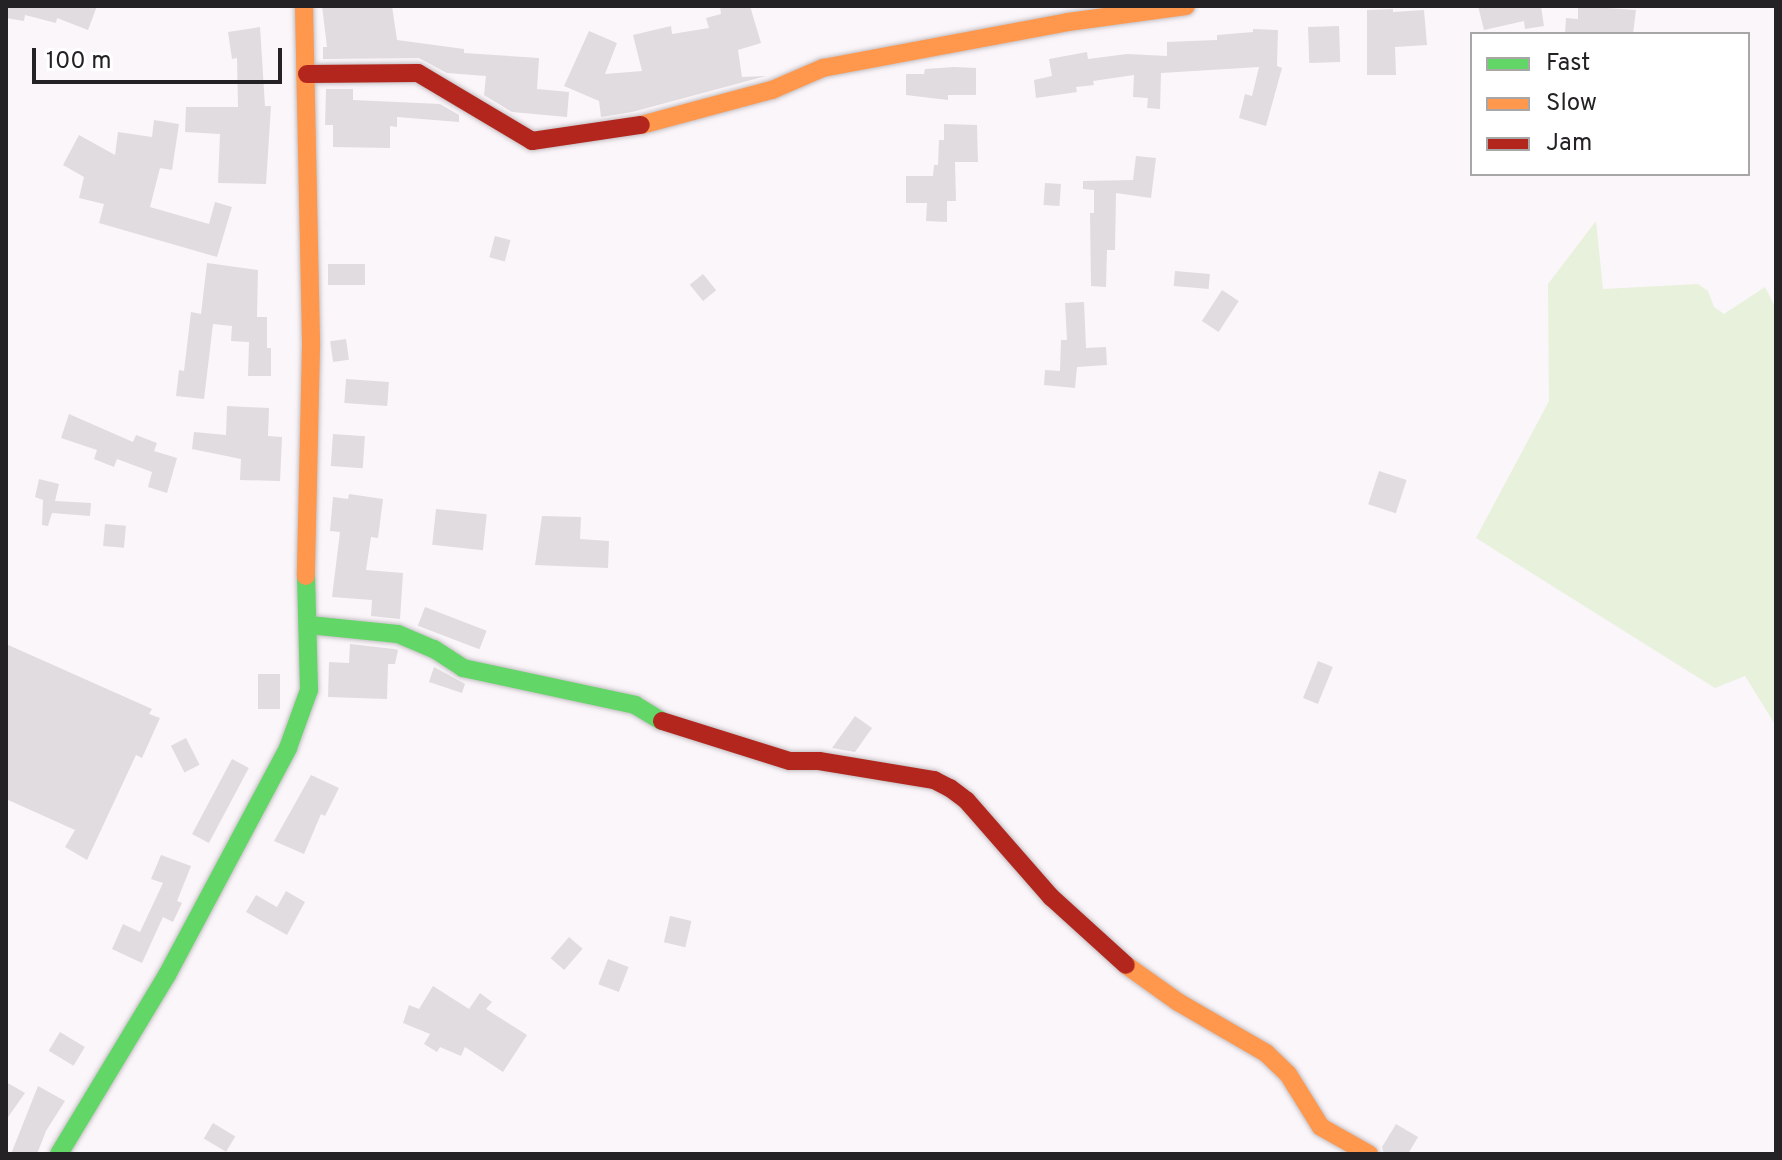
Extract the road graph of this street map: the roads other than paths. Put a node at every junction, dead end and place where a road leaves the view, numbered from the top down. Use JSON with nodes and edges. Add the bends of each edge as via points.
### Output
{"nodes":[{"id":1,"x":304,"y":6,"type":"edge"},
{"id":2,"x":1186,"y":6,"type":"edge"},
{"id":3,"x":307,"y":74,"type":"junction"},
{"id":4,"x":309,"y":625,"type":"junction"},
{"id":5,"x":59,"y":1154,"type":"edge"},
{"id":6,"x":1369,"y":1154,"type":"edge"}],
"edges":[{"from":1,"to":3,"type":"street"},
{"from":2,"to":3,"type":"street","via":[[1068,22],[823,68],[772,90],[635,127],[546,140],[532,141],[418,73]]},
{"from":3,"to":4,"type":"street"},
{"from":4,"to":5,"type":"street","via":[[309,690],[288,748],[167,975]]},
{"from":4,"to":6,"type":"street","via":[[398,634],[463,668],[635,705],[661,721],[790,761],[934,780],[967,801],[1051,897],[1113,955],[1178,1002],[1266,1053],[1288,1074],[1321,1127]]}]}
